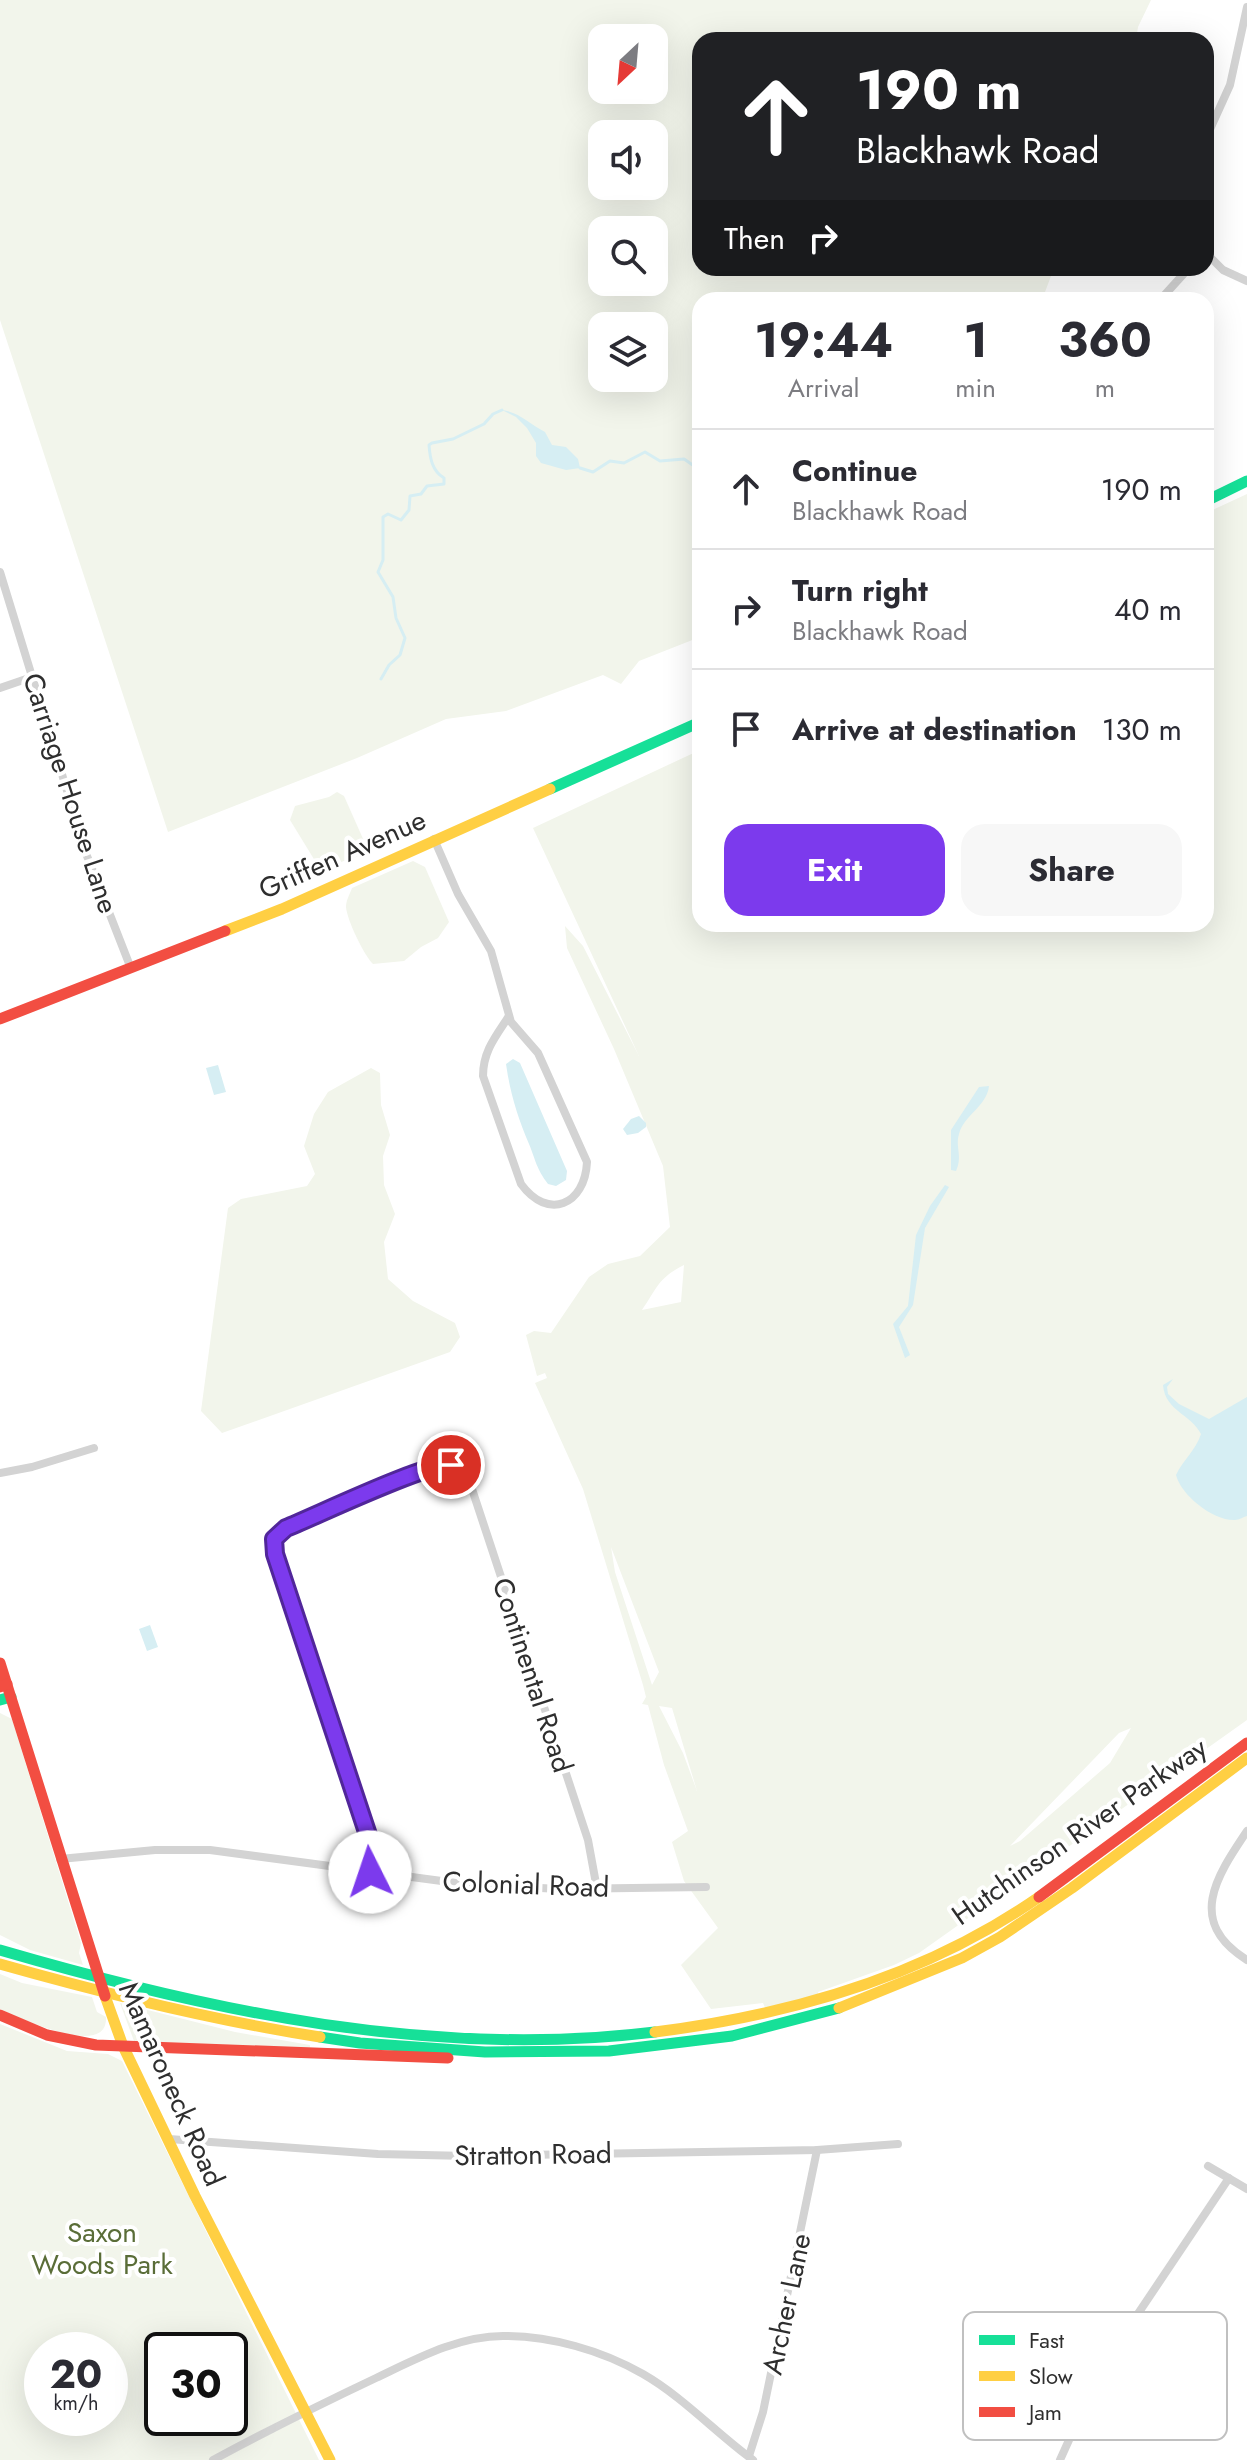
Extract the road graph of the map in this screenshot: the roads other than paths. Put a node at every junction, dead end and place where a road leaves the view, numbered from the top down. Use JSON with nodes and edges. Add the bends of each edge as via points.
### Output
{"nodes":[{"id":1,"x":1247,"y":7,"type":"edge"},
{"id":2,"x":1214,"y":120,"type":"edge"},
{"id":3,"x":1214,"y":261,"type":"edge"},
{"id":4,"x":1182,"y":276,"type":"edge"},
{"id":5,"x":1247,"y":281,"type":"edge"},
{"id":6,"x":1167,"y":292,"type":"edge"},
{"id":7,"x":1247,"y":481,"type":"edge"},
{"id":8,"x":1214,"y":497,"type":"edge"},
{"id":9,"x":0,"y":572,"type":"edge"},
{"id":10,"x":32,"y":677,"type":"junction"},
{"id":11,"x":0,"y":688,"type":"edge"},
{"id":12,"x":692,"y":726,"type":"edge"},
{"id":13,"x":434,"y":839,"type":"junction"},
{"id":14,"x":130,"y":966,"type":"junction"},
{"id":15,"x":509,"y":1016,"type":"junction"},
{"id":16,"x":0,"y":1019,"type":"edge"},
{"id":17,"x":94,"y":1448,"type":"dead end"},
{"id":18,"x":0,"y":1473,"type":"edge"},
{"id":19,"x":0,"y":1663,"type":"edge"},
{"id":20,"x":4,"y":1685,"type":"edge"},
{"id":21,"x":6,"y":1698,"type":"edge"},
{"id":22,"x":1247,"y":1743,"type":"edge"},
{"id":23,"x":1247,"y":1758,"type":"edge"},
{"id":24,"x":1247,"y":1831,"type":"edge"},
{"id":25,"x":60,"y":1859,"type":"junction"},
{"id":26,"x":370,"y":1872,"type":"junction"},
{"id":27,"x":706,"y":1887,"type":"dead end"},
{"id":28,"x":597,"y":1889,"type":"junction"},
{"id":29,"x":0,"y":1947,"type":"edge"},
{"id":30,"x":1247,"y":1960,"type":"edge"},
{"id":31,"x":0,"y":1964,"type":"edge"},
{"id":32,"x":0,"y":2015,"type":"edge"},
{"id":33,"x":123,"y":2046,"type":"junction"},
{"id":34,"x":508,"y":2052,"type":"junction"},
{"id":35,"x":169,"y":2139,"type":"junction"},
{"id":36,"x":898,"y":2144,"type":"dead end"},
{"id":37,"x":817,"y":2150,"type":"junction"},
{"id":38,"x":1208,"y":2166,"type":"dead end"},
{"id":39,"x":1229,"y":2178,"type":"junction"},
{"id":40,"x":1247,"y":2189,"type":"edge"},
{"id":41,"x":1139,"y":2312,"type":"edge"},
{"id":42,"x":305,"y":2411,"type":"junction"},
{"id":43,"x":1069,"y":2440,"type":"edge"},
{"id":44,"x":751,"y":2458,"type":"edge"},
{"id":45,"x":213,"y":2460,"type":"edge"},
{"id":46,"x":330,"y":2460,"type":"edge"},
{"id":47,"x":1060,"y":2460,"type":"edge"}],
"edges":[{"from":1,"to":2,"type":"street","via":[[1230,85]]},
{"from":3,"to":5,"type":"street"},
{"from":4,"to":6,"type":"street"},
{"from":7,"to":8,"type":"main road"},
{"from":9,"to":10,"type":"street","name":"Carriage House Lane"},
{"from":10,"to":11,"type":"street"},
{"from":10,"to":14,"type":"street","name":"Carriage House Lane","via":[[87,856]]},
{"from":12,"to":13,"type":"main road","name":"Griffen Avenue"},
{"from":13,"to":14,"type":"main road","name":"Griffen Avenue","via":[[282,909]]},
{"from":13,"to":15,"type":"street","via":[[491,951]]},
{"from":14,"to":16,"type":"main road","name":"Griffen Avenue"},
{"from":15,"to":15,"type":"street","via":[[538,1053],[587,1162],[581,1189],[559,1205],[531,1197],[521,1184],[483,1076],[486,1051]]},
{"from":17,"to":18,"type":"street"},
{"from":19,"to":20,"type":"main road","name":"Mamaroneck Road"},
{"from":20,"to":21,"type":"main road","name":"Mamaroneck Road"},
{"from":21,"to":25,"type":"main road","name":"Mamaroneck Road"},
{"from":22,"to":29,"type":"main road","name":"Hutchinson River Parkway","via":[[1023,1907],[958,1945],[846,1993],[715,2025],[569,2039],[381,2032],[200,2003],[28,1959]]},
{"from":23,"to":34,"type":"main road","name":"Hutchinson River Parkway","via":[[1025,1920],[962,1958],[894,1989],[822,2014],[702,2040]]},
{"from":24,"to":30,"type":"street","via":[[1225,1863],[1209,1907],[1230,1948]]},
{"from":25,"to":26,"type":"street","name":"Colonial Road","via":[[210,1850]]},
{"from":25,"to":33,"type":"main road","name":"Mamaroneck Road"},
{"from":26,"to":28,"type":"street","name":"Colonial Road","via":[[464,1884]]},
{"from":26,"to":28,"type":"street","name":"Continental Road","via":[[370,1841],[274,1539],[286,1528],[445,1464],[457,1467],[469,1480],[588,1840]]},
{"from":27,"to":28,"type":"street","name":"Colonial Road"},
{"from":31,"to":34,"type":"main road","name":"Hutchinson River Parkway","via":[[147,2004],[275,2030],[410,2047]]},
{"from":32,"to":33,"type":"main road","via":[[72,2042]]},
{"from":33,"to":34,"type":"main road","via":[[441,2059]]},
{"from":33,"to":35,"type":"main road","name":"Mamaroneck Road"},
{"from":35,"to":37,"type":"street","name":"Stratton Road","via":[[469,2156]]},
{"from":35,"to":42,"type":"main road","name":"Mamaroneck Road"},
{"from":36,"to":37,"type":"street","name":"Stratton Road"},
{"from":37,"to":44,"type":"street","name":"Archer Lane"},
{"from":38,"to":39,"type":"street"},
{"from":39,"to":40,"type":"street"},
{"from":39,"to":41,"type":"street"},
{"from":42,"to":44,"type":"street","via":[[458,2342],[522,2337],[572,2345],[617,2361],[666,2389]]},
{"from":42,"to":45,"type":"street"},
{"from":42,"to":46,"type":"main road","name":"Mamaroneck Road"},
{"from":43,"to":47,"type":"street"}]}
